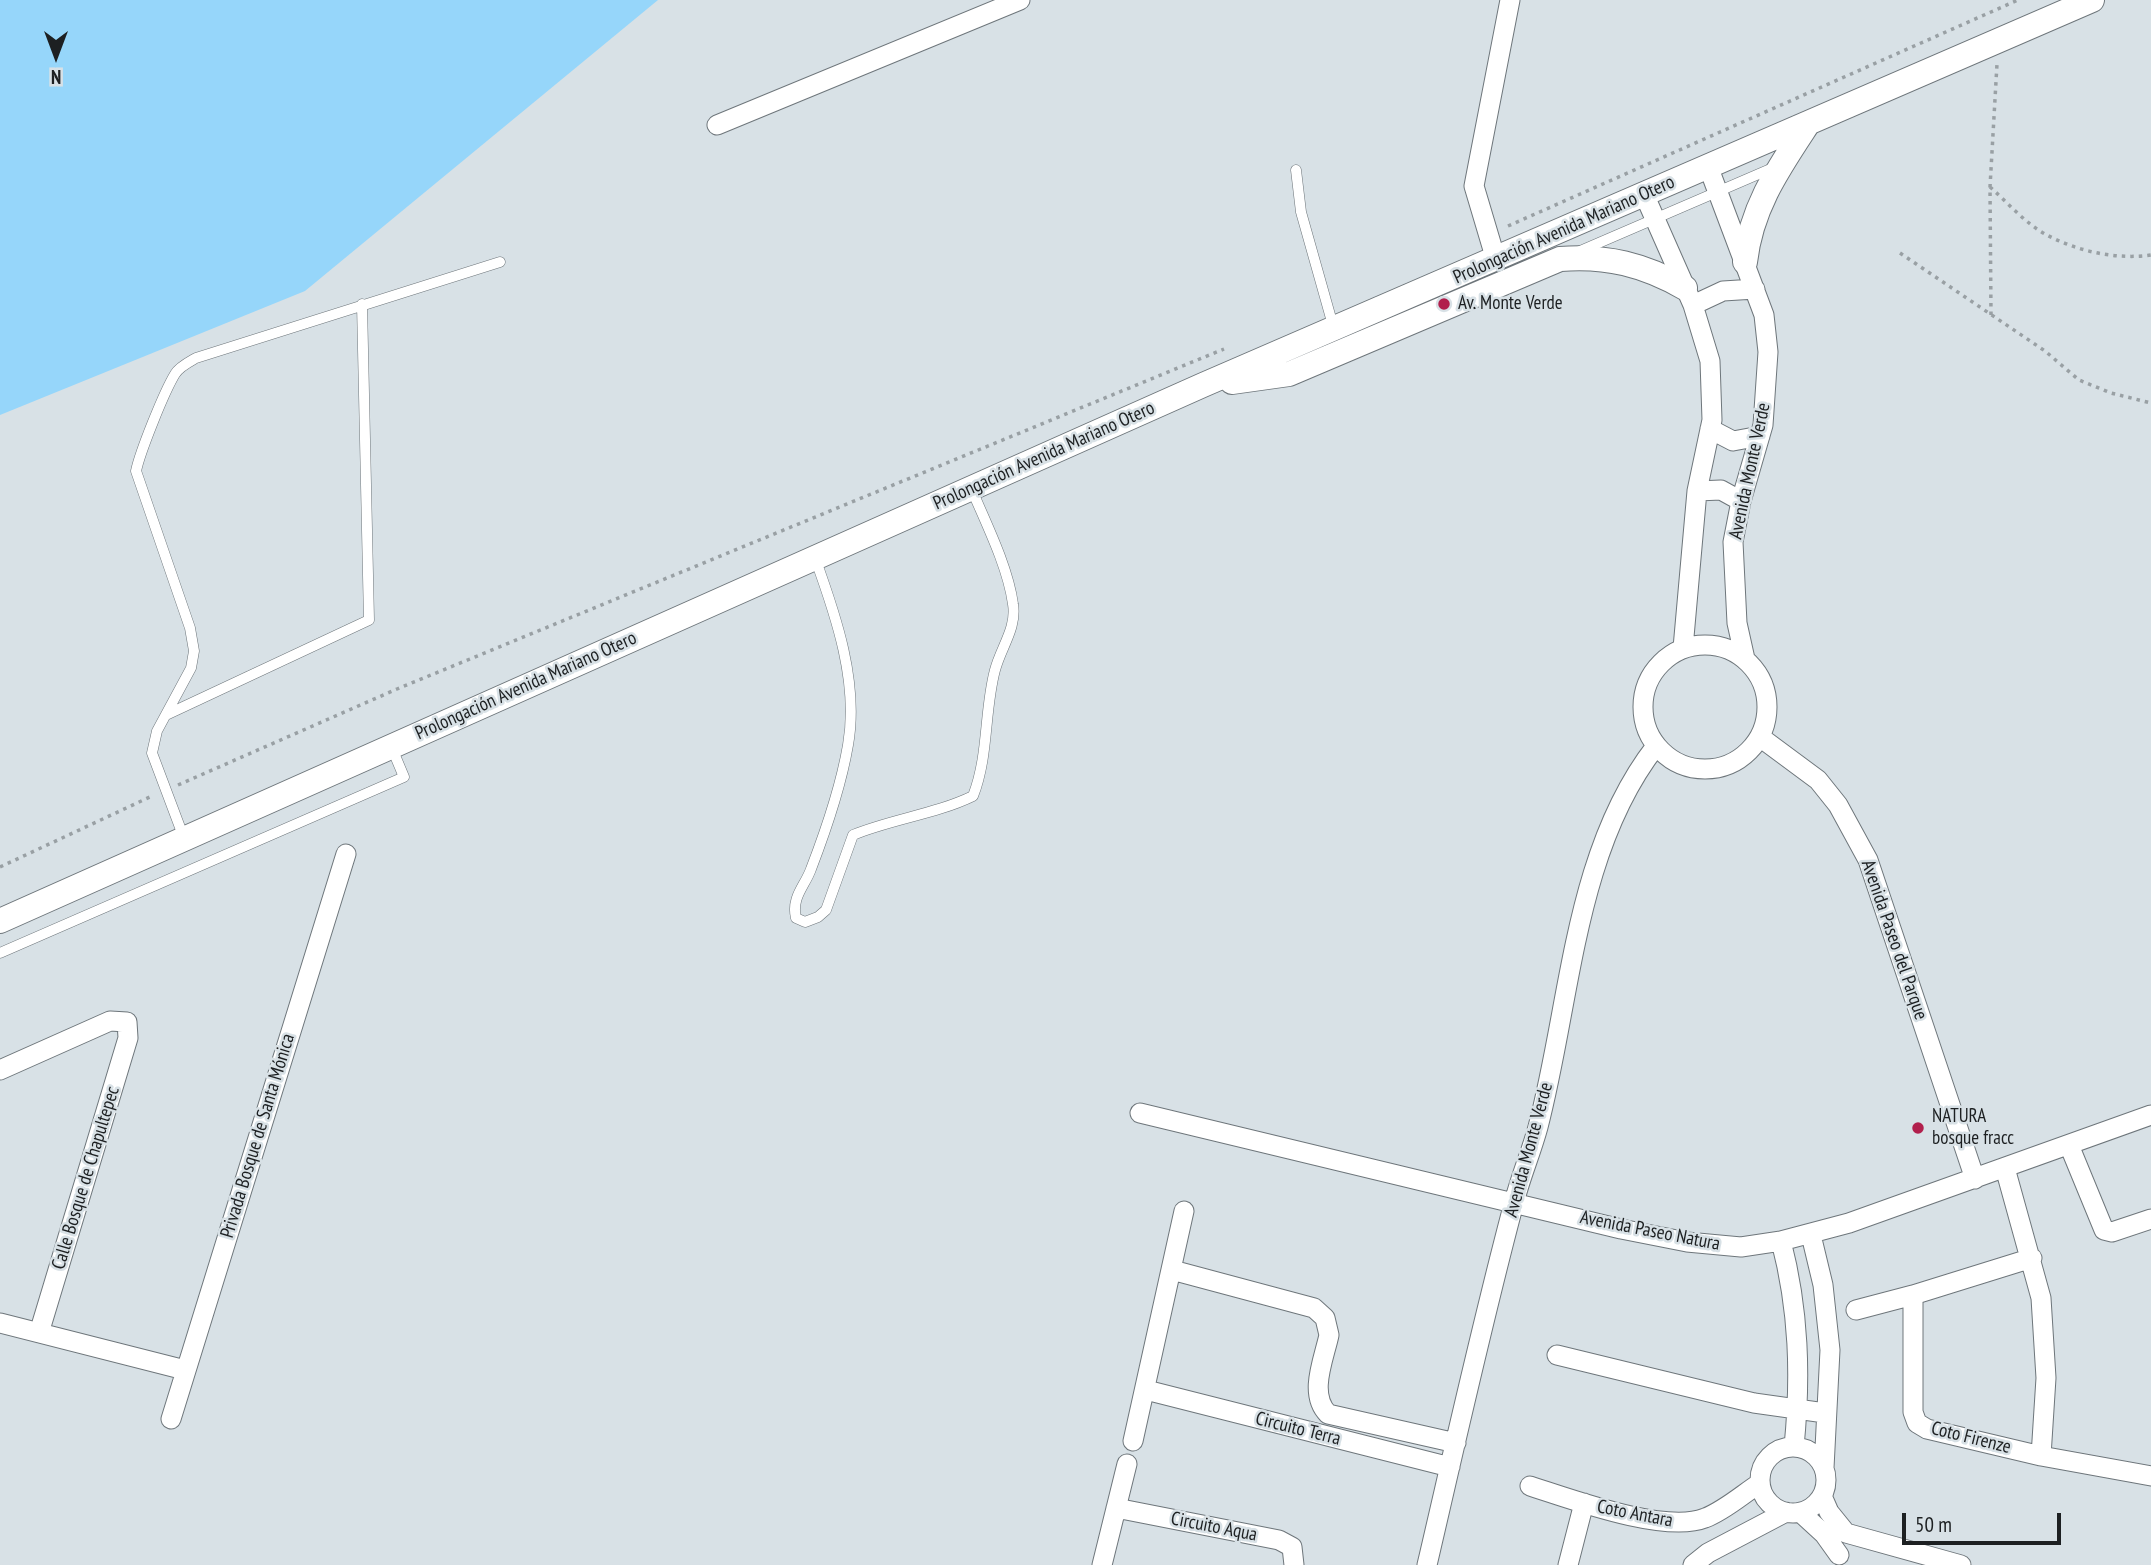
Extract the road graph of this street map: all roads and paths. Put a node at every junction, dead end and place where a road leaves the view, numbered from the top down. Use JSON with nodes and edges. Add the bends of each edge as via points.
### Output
{"nodes":[{"id":1,"x":1020,"y":0,"type":"edge"},
{"id":2,"x":1510,"y":0,"type":"edge"},
{"id":3,"x":2018,"y":0,"type":"edge"},
{"id":4,"x":2092,"y":0,"type":"edge"},
{"id":5,"x":1998,"y":41,"type":"junction"},
{"id":6,"x":717,"y":125,"type":"dead end"},
{"id":7,"x":1807,"y":125,"type":"junction"},
{"id":8,"x":1782,"y":164,"type":"junction"},
{"id":9,"x":1708,"y":166,"type":"junction"},
{"id":10,"x":1296,"y":170,"type":"dead end"},
{"id":11,"x":1990,"y":187,"type":"junction"},
{"id":12,"x":1718,"y":191,"type":"junction"},
{"id":13,"x":1644,"y":194,"type":"junction"},
{"id":14,"x":1655,"y":219,"type":"junction"},
{"id":15,"x":1490,"y":233,"type":"junction"},
{"id":16,"x":1900,"y":253,"type":"dead end"},
{"id":17,"x":2151,"y":255,"type":"edge"},
{"id":18,"x":1560,"y":259,"type":"junction"},
{"id":19,"x":1496,"y":260,"type":"junction"},
{"id":20,"x":500,"y":262,"type":"dead end"},
{"id":21,"x":1745,"y":262,"type":"junction"},
{"id":22,"x":1755,"y":289,"type":"junction"},
{"id":23,"x":1689,"y":297,"type":"junction"},
{"id":24,"x":362,"y":304,"type":"junction"},
{"id":25,"x":1991,"y":315,"type":"junction"},
{"id":26,"x":1335,"y":330,"type":"junction"},
{"id":27,"x":1224,"y":349,"type":"dead end"},
{"id":28,"x":1203,"y":385,"type":"junction"},
{"id":29,"x":2151,"y":403,"type":"edge"},
{"id":30,"x":1710,"y":429,"type":"junction"},
{"id":31,"x":1760,"y":436,"type":"junction"},
{"id":32,"x":971,"y":488,"type":"junction"},
{"id":33,"x":1697,"y":491,"type":"junction"},
{"id":34,"x":1741,"y":501,"type":"junction"},
{"id":35,"x":815,"y":557,"type":"junction"},
{"id":36,"x":1684,"y":648,"type":"junction"},
{"id":37,"x":1745,"y":659,"type":"junction"},
{"id":38,"x":166,"y":715,"type":"junction"},
{"id":39,"x":1760,"y":737,"type":"junction"},
{"id":40,"x":391,"y":746,"type":"junction"},
{"id":41,"x":1656,"y":746,"type":"junction"},
{"id":42,"x":166,"y":790,"type":"junction"},
{"id":43,"x":184,"y":839,"type":"junction"},
{"id":44,"x":346,"y":854,"type":"dead end"},
{"id":45,"x":0,"y":867,"type":"edge"},
{"id":46,"x":0,"y":921,"type":"edge"},
{"id":47,"x":0,"y":953,"type":"edge"},
{"id":48,"x":0,"y":1070,"type":"edge"},
{"id":49,"x":1140,"y":1113,"type":"dead end"},
{"id":50,"x":2151,"y":1115,"type":"edge"},
{"id":51,"x":2070,"y":1145,"type":"junction"},
{"id":52,"x":2005,"y":1168,"type":"junction"},
{"id":53,"x":1975,"y":1179,"type":"junction"},
{"id":54,"x":1514,"y":1201,"type":"junction"},
{"id":55,"x":1184,"y":1210,"type":"dead end"},
{"id":56,"x":2151,"y":1219,"type":"edge"},
{"id":57,"x":1811,"y":1235,"type":"junction"},
{"id":58,"x":1781,"y":1241,"type":"junction"},
{"id":59,"x":2032,"y":1258,"type":"junction"},
{"id":60,"x":1172,"y":1270,"type":"junction"},
{"id":61,"x":1913,"y":1295,"type":"junction"},
{"id":62,"x":1856,"y":1310,"type":"dead end"},
{"id":63,"x":0,"y":1323,"type":"edge"},
{"id":64,"x":38,"y":1333,"type":"junction"},
{"id":65,"x":1557,"y":1355,"type":"dead end"},
{"id":66,"x":185,"y":1370,"type":"junction"},
{"id":67,"x":1146,"y":1390,"type":"junction"},
{"id":68,"x":1797,"y":1411,"type":"junction"},
{"id":69,"x":1825,"y":1413,"type":"junction"},
{"id":70,"x":171,"y":1419,"type":"dead end"},
{"id":71,"x":1133,"y":1440,"type":"dead end"},
{"id":72,"x":1456,"y":1443,"type":"junction"},
{"id":73,"x":1794,"y":1447,"type":"junction"},
{"id":74,"x":2041,"y":1456,"type":"junction"},
{"id":75,"x":1127,"y":1464,"type":"dead end"},
{"id":76,"x":1450,"y":1467,"type":"junction"},
{"id":77,"x":1824,"y":1468,"type":"junction"},
{"id":78,"x":2151,"y":1476,"type":"edge"},
{"id":79,"x":1760,"y":1483,"type":"junction"},
{"id":80,"x":1530,"y":1486,"type":"dead end"},
{"id":81,"x":1822,"y":1496,"type":"junction"},
{"id":82,"x":1584,"y":1503,"type":"junction"},
{"id":83,"x":1116,"y":1508,"type":"junction"},
{"id":84,"x":1793,"y":1512,"type":"junction"},
{"id":85,"x":1846,"y":1533,"type":"junction"},
{"id":86,"x":1837,"y":1560,"type":"edge"},
{"id":87,"x":1102,"y":1565,"type":"edge"},
{"id":88,"x":1294,"y":1565,"type":"edge"},
{"id":89,"x":1427,"y":1565,"type":"edge"},
{"id":90,"x":1568,"y":1565,"type":"edge"},
{"id":91,"x":1693,"y":1565,"type":"edge"},
{"id":92,"x":1961,"y":1565,"type":"edge"}],
"edges":[{"from":1,"to":6,"type":"street"},
{"from":2,"to":15,"type":"street","via":[[1474,186]]},
{"from":3,"to":15,"type":"path"},
{"from":4,"to":5,"type":"street","name":"Prolongación Avenida Mariano Otero"},
{"from":5,"to":7,"type":"street","name":"Prolongación Avenida Mariano Otero"},
{"from":5,"to":11,"type":"path"},
{"from":7,"to":8,"type":"street"},
{"from":7,"to":9,"type":"street","name":"Prolongación Avenida Mariano Otero"},
{"from":8,"to":12,"type":"lane"},
{"from":8,"to":21,"type":"street","via":[[1756,212]]},
{"from":9,"to":12,"type":"street","name":"Avenida Monte Verde"},
{"from":9,"to":13,"type":"street","name":"Prolongación Avenida Mariano Otero"},
{"from":10,"to":26,"type":"lane","via":[[1301,212]]},
{"from":11,"to":17,"type":"path","via":[[2043,233],[2126,259]]},
{"from":11,"to":25,"type":"path"},
{"from":12,"to":14,"type":"lane"},
{"from":12,"to":21,"type":"street","name":"Avenida Monte Verde"},
{"from":13,"to":14,"type":"street"},
{"from":13,"to":19,"type":"street","name":"Prolongación Avenida Mariano Otero"},
{"from":14,"to":18,"type":"lane"},
{"from":14,"to":23,"type":"street"},
{"from":15,"to":19,"type":"street"},
{"from":16,"to":25,"type":"path"},
{"from":18,"to":23,"type":"street","via":[[1623,261],[1666,277]]},
{"from":18,"to":28,"type":"street","via":[[1289,374]]},
{"from":19,"to":26,"type":"street","name":"Prolongación Avenida Mariano Otero"},
{"from":20,"to":24,"type":"lane"},
{"from":21,"to":22,"type":"street","name":"Avenida Monte Verde"},
{"from":22,"to":23,"type":"street"},
{"from":22,"to":31,"type":"street","name":"Avenida Monte Verde","via":[[1764,315],[1768,352]]},
{"from":23,"to":30,"type":"street","via":[[1710,361]]},
{"from":24,"to":38,"type":"lane","via":[[369,620]]},
{"from":24,"to":38,"type":"lane","via":[[196,358],[176,372],[139,454],[136,471],[194,651],[191,668]]},
{"from":25,"to":29,"type":"path","via":[[2079,380]]},
{"from":26,"to":28,"type":"street","name":"Prolongación Avenida Mariano Otero"},
{"from":27,"to":42,"type":"path","via":[[410,683]]},
{"from":28,"to":32,"type":"street","name":"Prolongación Avenida Mariano Otero"},
{"from":30,"to":31,"type":"street","via":[[1734,441]]},
{"from":30,"to":33,"type":"street"},
{"from":31,"to":34,"type":"street","name":"Avenida Monte Verde"},
{"from":32,"to":35,"type":"street","name":"Prolongación Avenida Mariano Otero"},
{"from":32,"to":35,"type":"lane","via":[[1013,604],[1013,622],[995,669],[973,796],[853,835],[826,910],[805,922],[796,918],[795,900],[811,871],[839,778],[848,744],[850,698],[835,612]]},
{"from":33,"to":34,"type":"street","via":[[1721,490]]},
{"from":33,"to":36,"type":"street"},
{"from":34,"to":37,"type":"street","name":"Avenida Monte Verde","via":[[1733,570]]},
{"from":35,"to":40,"type":"street","name":"Prolongación Avenida Mariano Otero"},
{"from":36,"to":37,"type":"street","via":[[1715,646]]},
{"from":36,"to":41,"type":"street","via":[[1653,672],[1643,696],[1644,723]]},
{"from":37,"to":39,"type":"street","via":[[1765,690],[1767,713]]},
{"from":38,"to":42,"type":"lane","via":[[152,753]]},
{"from":39,"to":41,"type":"street","via":[[1734,762],[1710,769],[1686,766]]},
{"from":39,"to":53,"type":"street","name":"Avenida Paseo del Parque","via":[[1818,780],[1868,860]]},
{"from":40,"to":43,"type":"street","name":"Prolongación Avenida Mariano Otero"},
{"from":40,"to":47,"type":"lane","via":[[404,777]]},
{"from":41,"to":54,"type":"street","name":"Avenida Monte Verde","via":[[1618,804],[1595,862],[1538,1128]]},
{"from":42,"to":43,"type":"lane"},
{"from":42,"to":45,"type":"path"},
{"from":43,"to":46,"type":"street","name":"Prolongación Avenida Mariano Otero"},
{"from":44,"to":66,"type":"street","name":"Privada Bosque de Santa Mónica"},
{"from":48,"to":64,"type":"street","name":"Calle Bosque de Chapultepec","via":[[110,1021],[127,1022],[128,1038]]},
{"from":49,"to":54,"type":"street","name":"Avenida Paseo Natura"},
{"from":50,"to":51,"type":"street","name":"Avenida Paseo Natura"},
{"from":51,"to":52,"type":"street","name":"Avenida Paseo Natura"},
{"from":51,"to":56,"type":"street","via":[[2104,1230],[2112,1232]]},
{"from":52,"to":53,"type":"street","name":"Avenida Paseo Natura"},
{"from":52,"to":59,"type":"street"},
{"from":53,"to":57,"type":"street","name":"Avenida Paseo Natura"},
{"from":54,"to":58,"type":"street","name":"Avenida Paseo Natura","via":[[1688,1242],[1741,1247]]},
{"from":54,"to":72,"type":"street","name":"Avenida Monte Verde"},
{"from":55,"to":60,"type":"street"},
{"from":57,"to":58,"type":"street","name":"Avenida Paseo Natura"},
{"from":57,"to":69,"type":"street","via":[[1823,1285],[1830,1350]]},
{"from":58,"to":68,"type":"street","via":[[1797,1315]]},
{"from":59,"to":61,"type":"street"},
{"from":59,"to":74,"type":"street","via":[[2041,1298],[2046,1378]]},
{"from":60,"to":67,"type":"street"},
{"from":60,"to":72,"type":"street","via":[[1314,1308],[1328,1326],[1317,1390],[1319,1403],[1328,1414]]},
{"from":61,"to":62,"type":"street"},
{"from":61,"to":74,"type":"street","name":"Coto Firenze","via":[[1913,1412],[1917,1423]]},
{"from":63,"to":64,"type":"street"},
{"from":64,"to":66,"type":"street"},
{"from":65,"to":68,"type":"street"},
{"from":66,"to":70,"type":"street","name":"Privada Bosque de Santa Mónica"},
{"from":67,"to":71,"type":"street"},
{"from":67,"to":76,"type":"street","name":"Circuito Terra"},
{"from":68,"to":69,"type":"street"},
{"from":68,"to":73,"type":"street"},
{"from":69,"to":77,"type":"street"},
{"from":72,"to":76,"type":"street","name":"Avenida Monte Verde"},
{"from":73,"to":77,"type":"street","via":[[1815,1455]]},
{"from":73,"to":79,"type":"street","via":[[1765,1462]]},
{"from":74,"to":78,"type":"street","name":"Coto Firenze"},
{"from":75,"to":83,"type":"street"},
{"from":76,"to":89,"type":"street","name":"Avenida Monte Verde"},
{"from":77,"to":81,"type":"street"},
{"from":79,"to":82,"type":"street","name":"Coto Antara","via":[[1708,1517],[1690,1522],[1669,1523]]},
{"from":79,"to":84,"type":"street","via":[[1768,1502]]},
{"from":80,"to":82,"type":"street","name":"Coto Antara"},
{"from":81,"to":84,"type":"street"},
{"from":81,"to":85,"type":"street"},
{"from":82,"to":90,"type":"street","name":"Coto Antara"},
{"from":83,"to":87,"type":"street"},
{"from":83,"to":88,"type":"street","name":"Circuito Aqua","via":[[1279,1540],[1292,1547]]},
{"from":84,"to":86,"type":"street","via":[[1824,1534]]},
{"from":84,"to":91,"type":"street","via":[[1708,1553]]},
{"from":85,"to":86,"type":"street"},
{"from":85,"to":92,"type":"street"}]}
